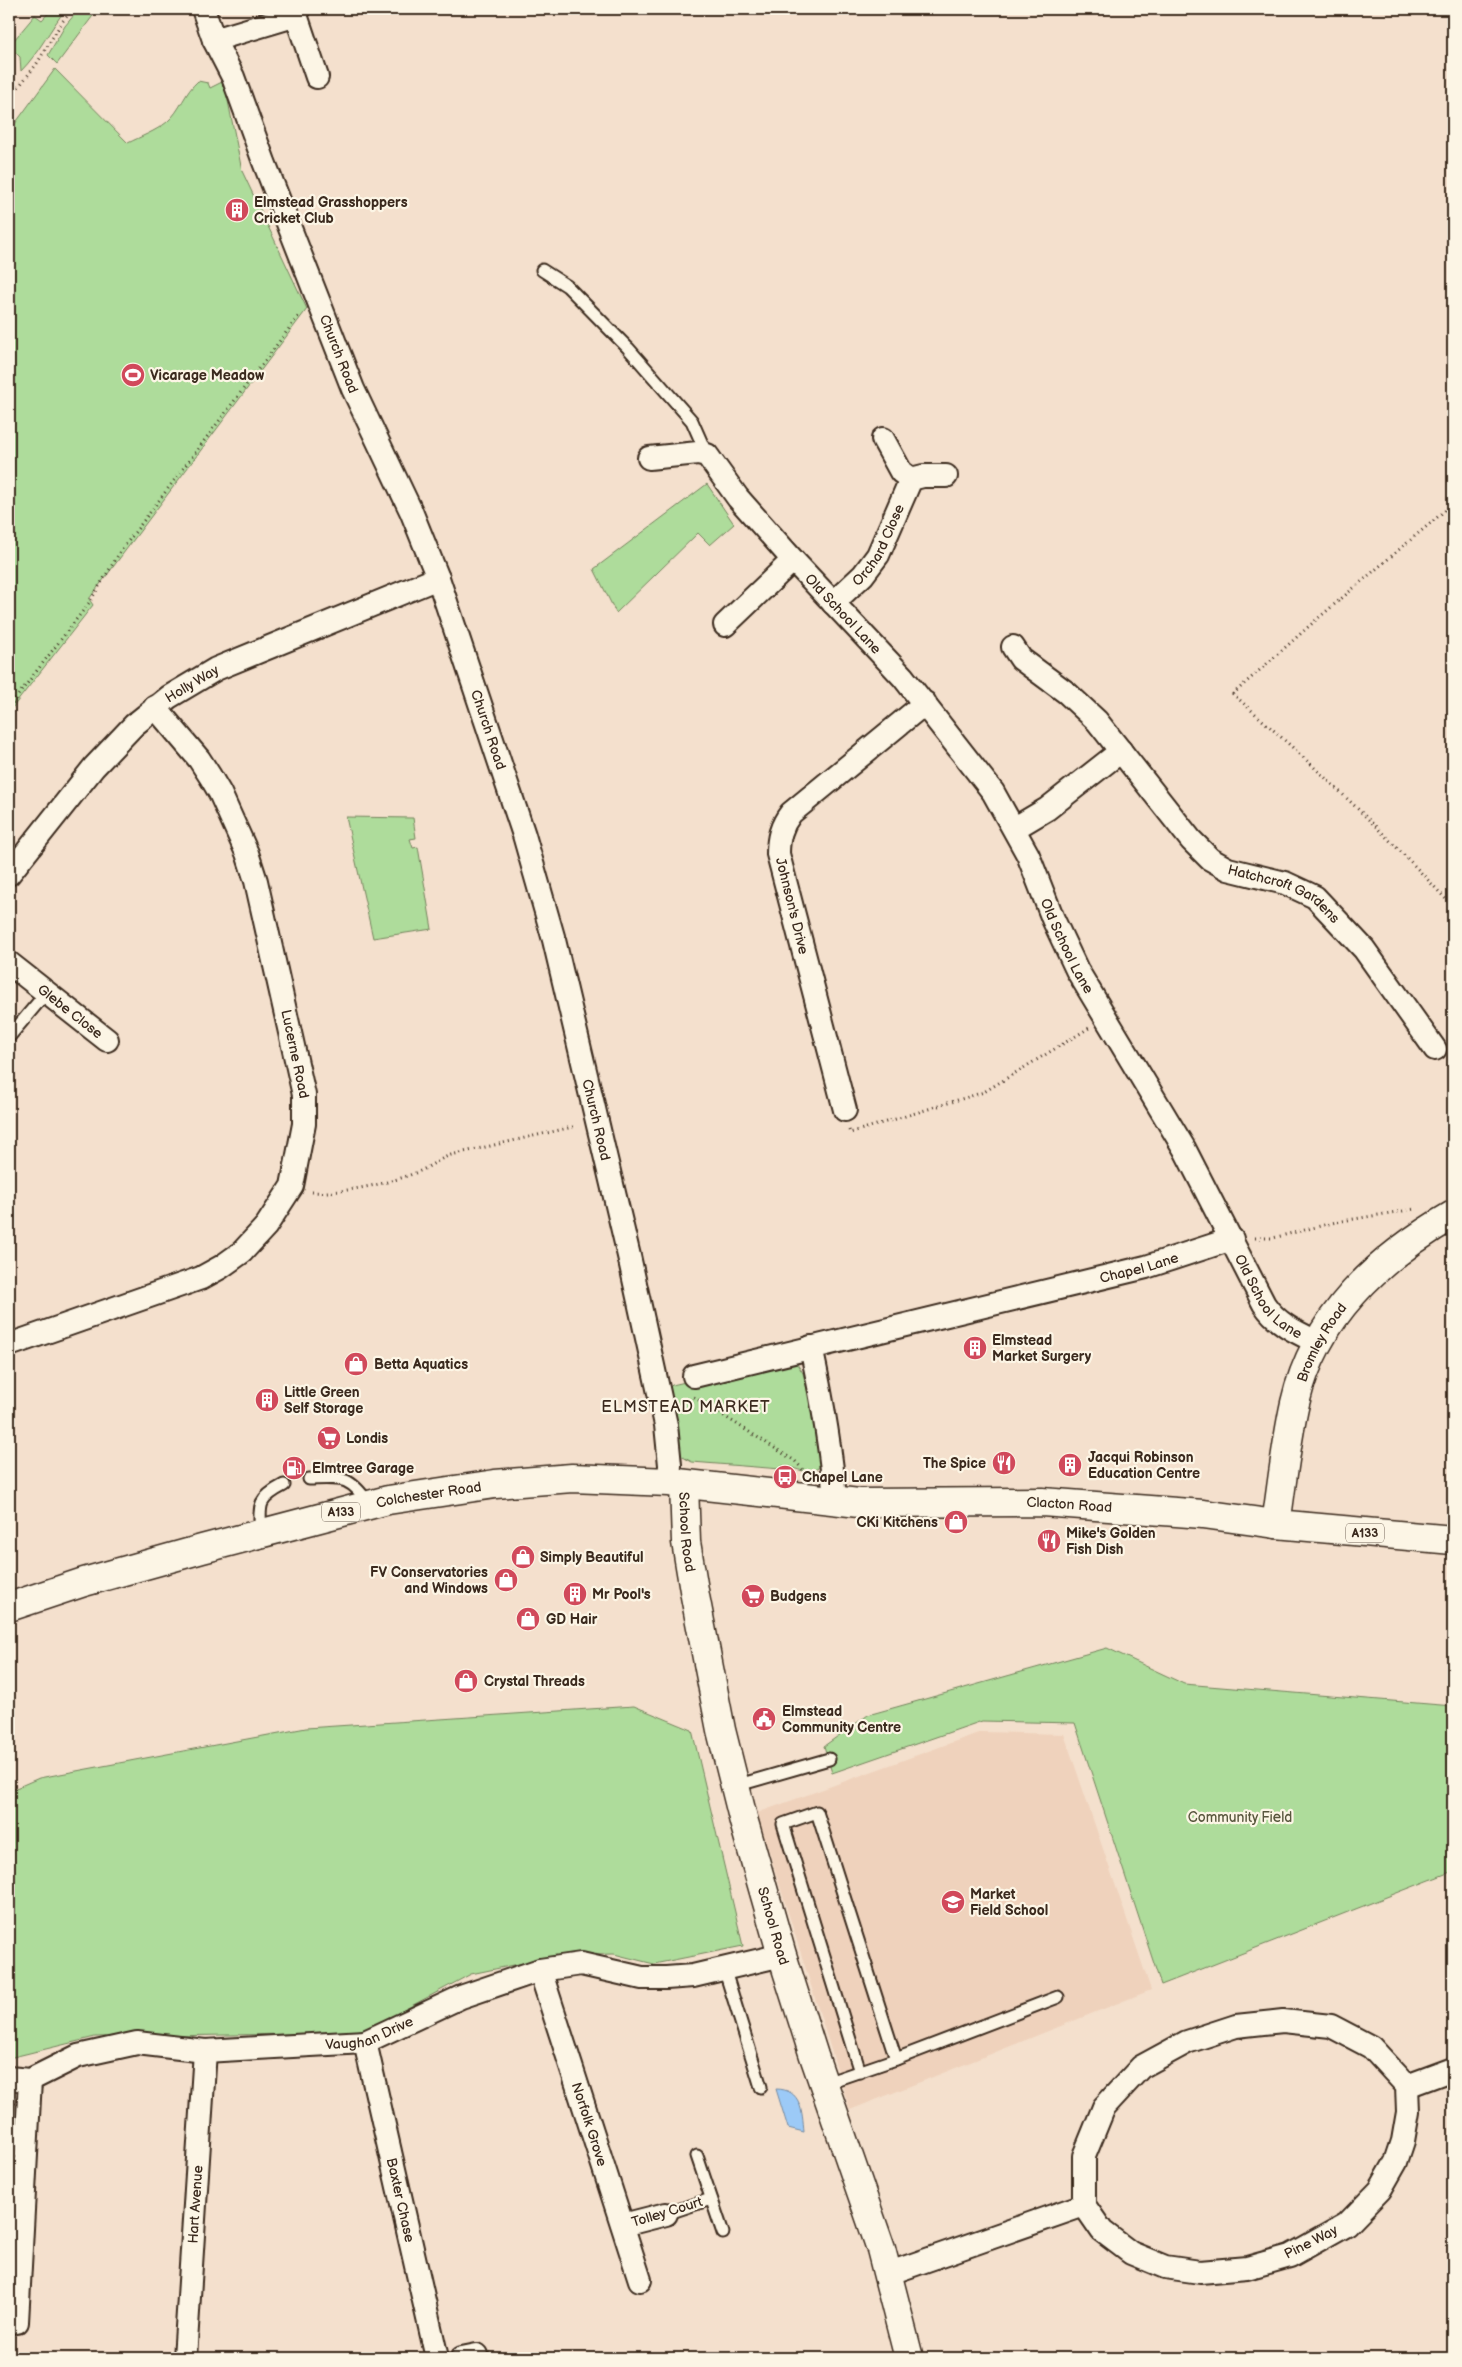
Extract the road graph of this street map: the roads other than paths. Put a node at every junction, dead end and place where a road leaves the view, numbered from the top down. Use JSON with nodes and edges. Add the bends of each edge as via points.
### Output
{"nodes":[{"id":1,"x":204,"y":9,"type":"edge"},
{"id":2,"x":295,"y":12,"type":"edge"},
{"id":3,"x":214,"y":40,"type":"junction"},
{"id":4,"x":317,"y":77,"type":"dead end"},
{"id":5,"x":542,"y":270,"type":"dead end"},
{"id":6,"x":883,"y":439,"type":"dead end"},
{"id":7,"x":706,"y":455,"type":"junction"},
{"id":8,"x":650,"y":458,"type":"dead end"},
{"id":9,"x":946,"y":476,"type":"dead end"},
{"id":10,"x":911,"y":479,"type":"junction"},
{"id":11,"x":793,"y":560,"type":"junction"},
{"id":12,"x":438,"y":578,"type":"junction"},
{"id":13,"x":833,"y":603,"type":"junction"},
{"id":14,"x":725,"y":625,"type":"dead end"},
{"id":15,"x":1013,"y":647,"type":"dead end"},
{"id":16,"x":925,"y":703,"type":"junction"},
{"id":17,"x":155,"y":707,"type":"junction"},
{"id":18,"x":1121,"y":751,"type":"junction"},
{"id":19,"x":1015,"y":828,"type":"junction"},
{"id":20,"x":9,"y":874,"type":"edge"},
{"id":21,"x":9,"y":963,"type":"edge"},
{"id":22,"x":46,"y":993,"type":"junction"},
{"id":23,"x":9,"y":1037,"type":"edge"},
{"id":24,"x":107,"y":1040,"type":"dead end"},
{"id":25,"x":1435,"y":1049,"type":"dead end"},
{"id":26,"x":845,"y":1110,"type":"road end"},
{"id":27,"x":1453,"y":1214,"type":"edge"},
{"id":28,"x":1232,"y":1239,"type":"junction"},
{"id":29,"x":1319,"y":1343,"type":"junction"},
{"id":30,"x":9,"y":1345,"type":"edge"},
{"id":31,"x":810,"y":1347,"type":"junction"},
{"id":32,"x":690,"y":1384,"type":"road end"},
{"id":33,"x":309,"y":1479,"type":"dead end"},
{"id":34,"x":676,"y":1483,"type":"junction"},
{"id":35,"x":284,"y":1485,"type":"dead end"},
{"id":36,"x":835,"y":1500,"type":"junction"},
{"id":37,"x":369,"y":1505,"type":"junction"},
{"id":38,"x":1276,"y":1524,"type":"junction"},
{"id":39,"x":261,"y":1533,"type":"junction"},
{"id":40,"x":1453,"y":1540,"type":"edge"},
{"id":41,"x":9,"y":1607,"type":"edge"},
{"id":42,"x":829,"y":1759,"type":"dead end"},
{"id":43,"x":735,"y":1786,"type":"junction"},
{"id":44,"x":782,"y":1955,"type":"junction"},
{"id":45,"x":724,"y":1968,"type":"junction"},
{"id":46,"x":540,"y":1970,"type":"junction"},
{"id":47,"x":1058,"y":1997,"type":"dead end"},
{"id":48,"x":365,"y":2042,"type":"junction"},
{"id":49,"x":205,"y":2052,"type":"junction"},
{"id":50,"x":896,"y":2059,"type":"junction"},
{"id":51,"x":1453,"y":2069,"type":"edge"},
{"id":52,"x":860,"y":2072,"type":"junction"},
{"id":53,"x":19,"y":2079,"type":"edge"},
{"id":54,"x":823,"y":2084,"type":"junction"},
{"id":55,"x":1407,"y":2086,"type":"junction"},
{"id":56,"x":761,"y":2087,"type":"dead end"},
{"id":57,"x":697,"y":2156,"type":"dead end"},
{"id":58,"x":711,"y":2199,"type":"junction"},
{"id":59,"x":1084,"y":2205,"type":"junction"},
{"id":60,"x":666,"y":2214,"type":"joint"},
{"id":61,"x":623,"y":2225,"type":"junction"},
{"id":62,"x":723,"y":2233,"type":"dead end"},
{"id":63,"x":887,"y":2274,"type":"junction"},
{"id":64,"x":640,"y":2280,"type":"dead end"},
{"id":65,"x":17,"y":2322,"type":"dead end"},
{"id":66,"x":186,"y":2358,"type":"edge"},
{"id":67,"x":437,"y":2358,"type":"edge"},
{"id":68,"x":909,"y":2358,"type":"edge"}],
"edges":[{"from":1,"to":3,"type":"street","name":"Church Road"},
{"from":2,"to":3,"type":"street"},
{"from":2,"to":4,"type":"street"},
{"from":3,"to":12,"type":"street","name":"Church Road","via":[[233,77],[353,388],[411,511]]},
{"from":5,"to":7,"type":"lane","via":[[567,286],[628,348],[692,421]]},
{"from":6,"to":10,"type":"street","via":[[901,472]]},
{"from":7,"to":8,"type":"street"},
{"from":7,"to":11,"type":"street","name":"Old School Lane","via":[[738,498]]},
{"from":9,"to":10,"type":"street"},
{"from":10,"to":13,"type":"street","name":"Orchard Close","via":[[878,555],[863,575]]},
{"from":11,"to":13,"type":"street","name":"Old School Lane"},
{"from":11,"to":14,"type":"street"},
{"from":12,"to":17,"type":"street","name":"Holly Way","via":[[216,669]]},
{"from":12,"to":34,"type":"street","name":"Church Road","via":[[524,835],[554,940],[629,1256]]},
{"from":13,"to":16,"type":"street","name":"Old School Lane","via":[[904,676]]},
{"from":15,"to":18,"type":"street","name":"Hatchcroft Gardens","via":[[1021,659],[1089,712]]},
{"from":16,"to":19,"type":"street","name":"Old School Lane","via":[[989,786]]},
{"from":16,"to":26,"type":"street","name":"Johnson's Drive","via":[[791,813],[778,837],[778,854]]},
{"from":17,"to":20,"type":"street","name":"Holly Way","via":[[94,767]]},
{"from":17,"to":30,"type":"street","name":"Lucerne Road","via":[[199,759],[220,793],[256,881],[304,1095],[304,1124],[292,1186],[259,1235],[217,1270],[169,1290]]},
{"from":18,"to":19,"type":"street","via":[[1047,808]]},
{"from":18,"to":25,"type":"street","name":"Hatchcroft Gardens","via":[[1191,840],[1210,859],[1228,869],[1285,883],[1314,897],[1364,949]]},
{"from":19,"to":28,"type":"street","name":"Old School Lane","via":[[1068,954],[1184,1148]]},
{"from":21,"to":22,"type":"street","name":"Glebe Close"},
{"from":22,"to":23,"type":"lane"},
{"from":22,"to":24,"type":"street","name":"Glebe Close"},
{"from":27,"to":29,"type":"main road","name":"Bromley Road","via":[[1410,1241],[1365,1279],[1331,1319]]},
{"from":28,"to":29,"type":"street","name":"Old School Lane","via":[[1271,1315]]},
{"from":28,"to":31,"type":"street","name":"Chapel Lane","via":[[1146,1267]]},
{"from":29,"to":38,"type":"main road","name":"Bromley Road","via":[[1306,1368],[1295,1402]]},
{"from":31,"to":32,"type":"street","name":"Chapel Lane"},
{"from":31,"to":36,"type":"street","via":[[826,1417]]},
{"from":33,"to":37,"type":"lane","via":[[348,1481],[358,1488]]},
{"from":34,"to":36,"type":"main road","name":"Clacton Road","number":"A133"},
{"from":34,"to":37,"type":"main road","name":"Colchester Road","number":"A133","via":[[572,1478],[495,1484]]},
{"from":34,"to":43,"type":"main road","name":"School Road","via":[[721,1730]]},
{"from":35,"to":39,"type":"lane","via":[[262,1500],[259,1508]]},
{"from":36,"to":38,"type":"main road","name":"Clacton Road","number":"A133","via":[[859,1503],[1042,1502],[1203,1514]]},
{"from":37,"to":39,"type":"main road","name":"Colchester Road","number":"A133"},
{"from":38,"to":40,"type":"main road","name":"Clacton Road","number":"A133"},
{"from":39,"to":41,"type":"main road","name":"Colchester Road","number":"A133","via":[[84,1582]]},
{"from":42,"to":43,"type":"lane"},
{"from":43,"to":44,"type":"main road","name":"School Road"},
{"from":44,"to":45,"type":"street","name":"Vaughan Drive"},
{"from":44,"to":54,"type":"main road","name":"School Road"},
{"from":45,"to":46,"type":"street","name":"Vaughan Drive","via":[[693,1976],[666,1978],[642,1978],[581,1964]]},
{"from":45,"to":56,"type":"lane"},
{"from":46,"to":48,"type":"street","name":"Vaughan Drive","via":[[461,1997]]},
{"from":46,"to":61,"type":"street","name":"Norfolk Grove"},
{"from":47,"to":50,"type":"lane"},
{"from":48,"to":49,"type":"street","name":"Vaughan Drive"},
{"from":48,"to":67,"type":"street","name":"Baxter Chase"},
{"from":49,"to":53,"type":"street","name":"Vaughan Drive","via":[[137,2043],[78,2056]]},
{"from":49,"to":66,"type":"street","name":"Hart Avenue"},
{"from":50,"to":52,"type":"lane"},
{"from":50,"to":52,"type":"lane","via":[[817,1812],[783,1824]]},
{"from":51,"to":55,"type":"street"},
{"from":52,"to":54,"type":"lane"},
{"from":53,"to":65,"type":"street"},
{"from":54,"to":63,"type":"main road","name":"School Road"},
{"from":55,"to":59,"type":"street","via":[[1371,2047],[1331,2026],[1283,2021],[1236,2026],[1187,2042],[1141,2067],[1104,2107],[1084,2156]]},
{"from":55,"to":59,"type":"street","name":"Pine Way","via":[[1408,2112],[1403,2141],[1396,2162],[1380,2190],[1348,2224],[1290,2256],[1238,2269],[1200,2272],[1165,2267],[1131,2253],[1102,2231]]},
{"from":57,"to":58,"type":"lane","name":"Tolley Court"},
{"from":58,"to":60,"type":"lane","name":"Tolley Court"},
{"from":58,"to":62,"type":"lane","name":"Tolley Court"},
{"from":59,"to":63,"type":"street"},
{"from":60,"to":61,"type":"street","name":"Tolley Court"},
{"from":61,"to":64,"type":"street","name":"Norfolk Grove"},
{"from":63,"to":68,"type":"main road","name":"School Road"}]}
